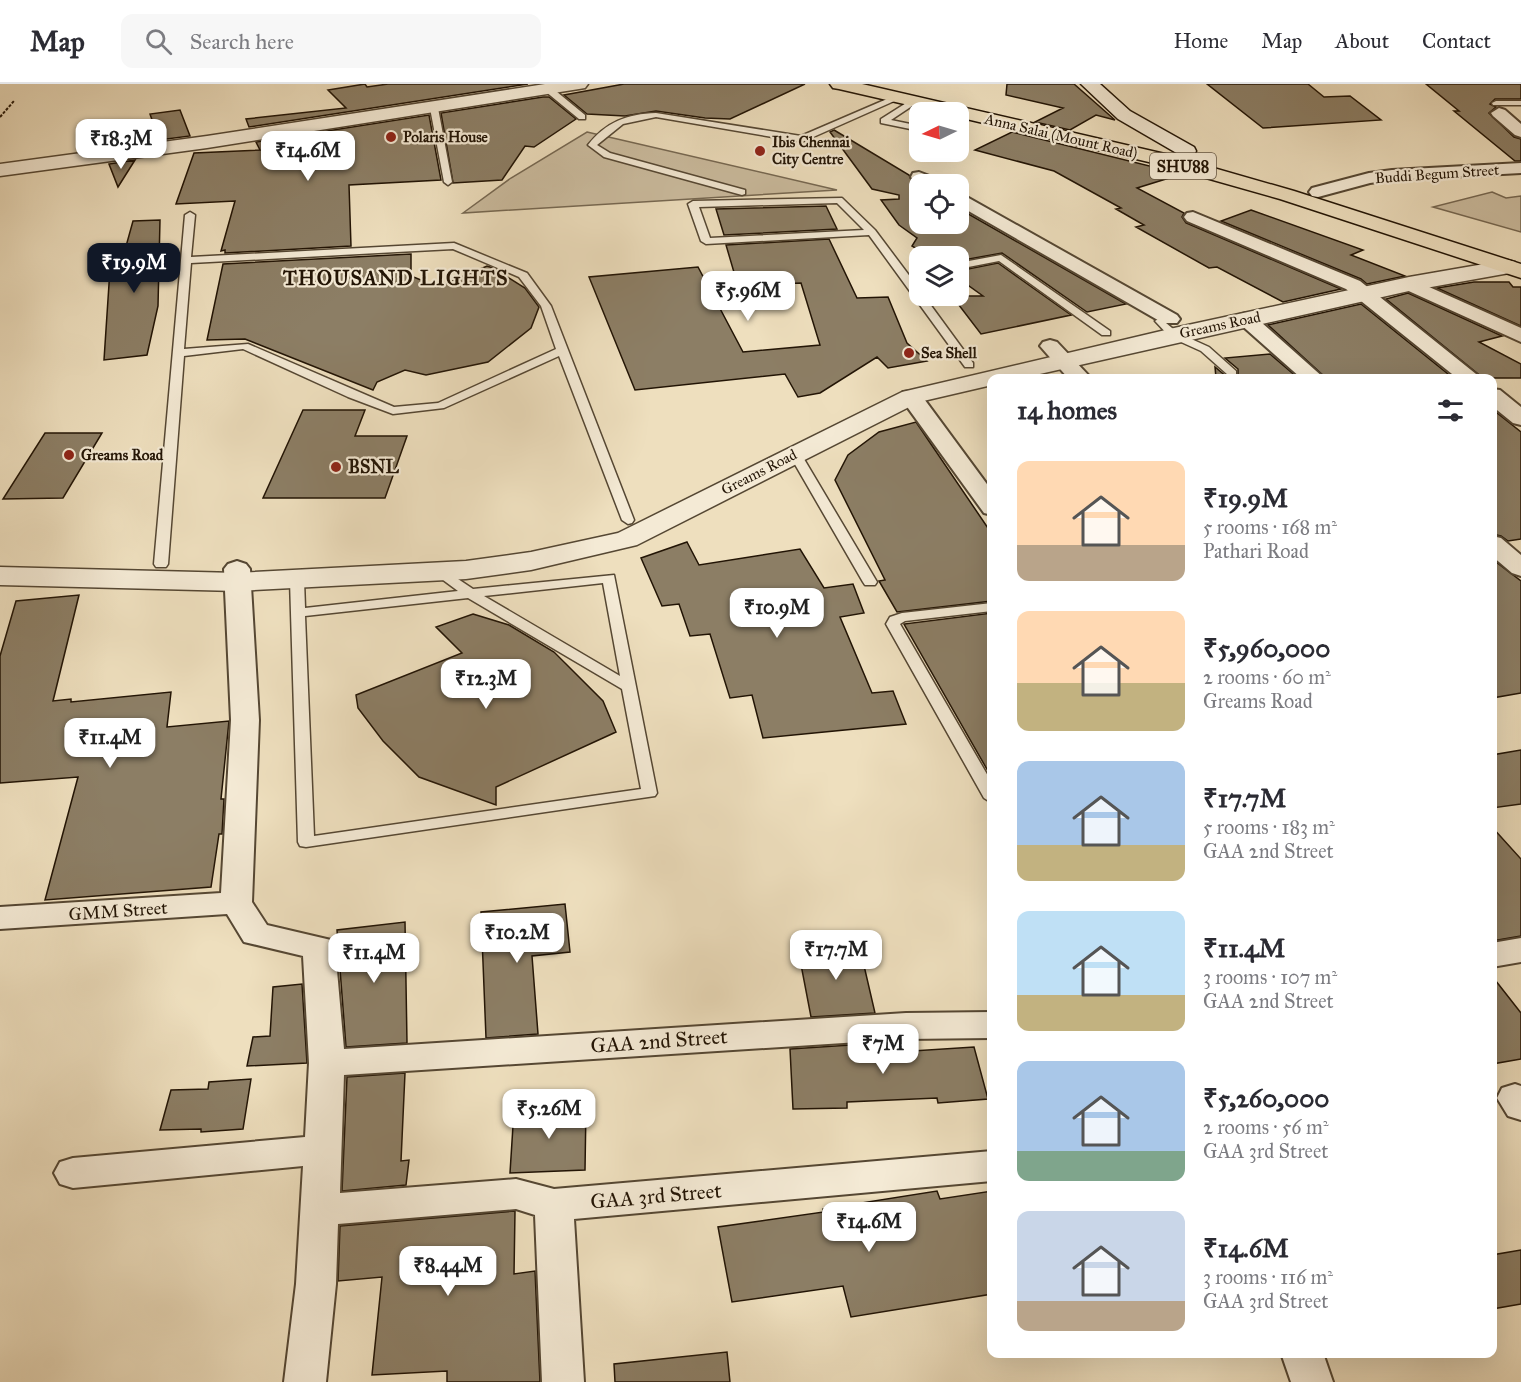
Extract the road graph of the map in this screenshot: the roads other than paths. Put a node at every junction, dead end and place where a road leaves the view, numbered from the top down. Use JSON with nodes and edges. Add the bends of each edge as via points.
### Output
{"nodes":[{"id":1,"x":579,"y":84,"type":"edge"},
{"id":2,"x":839,"y":84,"type":"edge"},
{"id":3,"x":1090,"y":84,"type":"edge"},
{"id":4,"x":548,"y":89,"type":"junction"},
{"id":5,"x":900,"y":95,"type":"edge"},
{"id":6,"x":1521,"y":103,"type":"edge"},
{"id":7,"x":434,"y":108,"type":"junction"},
{"id":8,"x":1498,"y":108,"type":"joint"},
{"id":9,"x":582,"y":117,"type":"dead end"},
{"id":10,"x":1124,"y":125,"type":"junction"},
{"id":11,"x":909,"y":126,"type":"edge"},
{"id":12,"x":1093,"y":127,"type":"junction"},
{"id":13,"x":1521,"y":132,"type":"edge"},
{"id":14,"x":1072,"y":138,"type":"junction"},
{"id":15,"x":1521,"y":168,"type":"edge"},
{"id":16,"x":0,"y":170,"type":"edge"},
{"id":17,"x":448,"y":182,"type":"dead end"},
{"id":18,"x":742,"y":192,"type":"dead end"},
{"id":19,"x":1318,"y":192,"type":"junction"},
{"id":20,"x":969,"y":204,"type":"edge"},
{"id":21,"x":190,"y":215,"type":"dead end"},
{"id":22,"x":1193,"y":217,"type":"dead end"},
{"id":23,"x":872,"y":232,"type":"junction"},
{"id":24,"x":186,"y":260,"type":"junction"},
{"id":25,"x":969,"y":264,"type":"edge"},
{"id":26,"x":1509,"y":264,"type":"edge"},
{"id":27,"x":909,"y":276,"type":"edge"},
{"id":28,"x":905,"y":277,"type":"junction"},
{"id":29,"x":1409,"y":284,"type":"junction"},
{"id":30,"x":1358,"y":290,"type":"junction"},
{"id":31,"x":1246,"y":319,"type":"junction"},
{"id":32,"x":1168,"y":325,"type":"junction"},
{"id":33,"x":1106,"y":333,"type":"junction"},
{"id":34,"x":1521,"y":336,"type":"edge"},
{"id":35,"x":562,"y":350,"type":"junction"},
{"id":36,"x":178,"y":353,"type":"junction"},
{"id":37,"x":1065,"y":361,"type":"edge"},
{"id":38,"x":969,"y":365,"type":"junction"},
{"id":39,"x":1232,"y":373,"type":"dead end"},
{"id":40,"x":1009,"y":374,"type":"edge"},
{"id":41,"x":1308,"y":374,"type":"edge"},
{"id":42,"x":1465,"y":374,"type":"edge"},
{"id":43,"x":987,"y":379,"type":"edge"},
{"id":44,"x":911,"y":397,"type":"junction"},
{"id":45,"x":1497,"y":399,"type":"edge"},
{"id":46,"x":1521,"y":418,"type":"edge"},
{"id":47,"x":795,"y":454,"type":"junction"},
{"id":48,"x":987,"y":501,"type":"edge"},
{"id":49,"x":628,"y":520,"type":"junction"},
{"id":50,"x":1504,"y":546,"type":"edge"},
{"id":51,"x":0,"y":557,"type":"edge"},
{"id":52,"x":161,"y":564,"type":"junction"},
{"id":53,"x":1521,"y":568,"type":"edge"},
{"id":54,"x":440,"y":572,"type":"junction"},
{"id":55,"x":0,"y":576,"type":"edge"},
{"id":56,"x":237,"y":576,"type":"junction"},
{"id":57,"x":297,"y":580,"type":"junction"},
{"id":58,"x":870,"y":582,"type":"dead end"},
{"id":59,"x":471,"y":594,"type":"junction"},
{"id":60,"x":987,"y":608,"type":"edge"},
{"id":61,"x":298,"y":613,"type":"junction"},
{"id":62,"x":629,"y":687,"type":"junction"},
{"id":63,"x":987,"y":789,"type":"edge"},
{"id":64,"x":236,"y":903,"type":"junction"},
{"id":65,"x":0,"y":918,"type":"edge"},
{"id":66,"x":1521,"y":950,"type":"edge"},
{"id":67,"x":1497,"y":954,"type":"edge"},
{"id":68,"x":987,"y":1025,"type":"edge"},
{"id":69,"x":327,"y":1063,"type":"junction"},
{"id":70,"x":322,"y":1150,"type":"junction"},
{"id":71,"x":987,"y":1166,"type":"edge"},
{"id":72,"x":73,"y":1173,"type":"dead end"},
{"id":73,"x":554,"y":1205,"type":"junction"},
{"id":74,"x":321,"y":1210,"type":"junction"},
{"id":75,"x":1304,"y":1358,"type":"edge"},
{"id":76,"x":305,"y":1382,"type":"edge"},
{"id":77,"x":563,"y":1382,"type":"edge"},
{"id":78,"x":1312,"y":1382,"type":"edge"}],
"edges":[{"from":1,"to":4,"type":"street"},
{"from":2,"to":5,"type":"main road","name":"Anna Salai (Mount Road)","number":"SHU88"},
{"from":3,"to":10,"type":"street"},
{"from":4,"to":7,"type":"street"},
{"from":4,"to":9,"type":"lane"},
{"from":5,"to":11,"type":"lane","via":[[884,120]]},
{"from":5,"to":12,"type":"main road","name":"Anna Salai (Mount Road)","number":"SHU88"},
{"from":5,"to":14,"type":"main road","name":"Anna Salai (Mount Road)","number":"SHU88"},
{"from":5,"to":18,"type":"lane","via":[[802,140],[656,115],[616,123],[592,145],[607,156]]},
{"from":6,"to":8,"type":"lane"},
{"from":7,"to":16,"type":"street"},
{"from":7,"to":17,"type":"lane"},
{"from":8,"to":13,"type":"street"},
{"from":10,"to":12,"type":"main road","name":"Anna Salai (Mount Road)","number":"SHU88"},
{"from":10,"to":19,"type":"main road","name":"Anna Salai (Mount Road)","number":"SHU88","via":[[1187,151]]},
{"from":12,"to":14,"type":"main road"},
{"from":14,"to":26,"type":"main road","name":"Anna Salai (Mount Road)","number":"SHU88","via":[[1276,192]]},
{"from":15,"to":19,"type":"street","name":"Buddi Begum Street","via":[[1392,175]]},
{"from":19,"to":26,"type":"main road","name":"Anna Salai (Mount Road)","number":"SHU88"},
{"from":20,"to":32,"type":"street"},
{"from":21,"to":24,"type":"lane"},
{"from":22,"to":30,"type":"street"},
{"from":23,"to":23,"type":"lane","via":[[706,242],[693,204],[839,200]]},
{"from":23,"to":28,"type":"lane"},
{"from":24,"to":35,"type":"lane","via":[[454,246],[523,275],[546,306]]},
{"from":24,"to":36,"type":"lane"},
{"from":25,"to":33,"type":"lane","via":[[1001,258]]},
{"from":26,"to":29,"type":"street","name":"Greams Road"},
{"from":26,"to":30,"type":"street","name":"Greams Road"},
{"from":27,"to":28,"type":"lane"},
{"from":28,"to":38,"type":"lane"},
{"from":29,"to":30,"type":"street","name":"Greams Road"},
{"from":29,"to":34,"type":"street"},
{"from":30,"to":31,"type":"street","name":"Greams Road"},
{"from":30,"to":32,"type":"street","name":"Greams Road"},
{"from":30,"to":42,"type":"street"},
{"from":31,"to":32,"type":"street","name":"Greams Road"},
{"from":31,"to":41,"type":"street"},
{"from":32,"to":33,"type":"street","name":"Greams Road"},
{"from":32,"to":37,"type":"street","name":"Greams Road"},
{"from":32,"to":39,"type":"lane"},
{"from":33,"to":37,"type":"street","name":"Greams Road"},
{"from":35,"to":36,"type":"lane","via":[[440,406],[393,411],[244,346]]},
{"from":35,"to":49,"type":"lane"},
{"from":36,"to":52,"type":"lane"},
{"from":37,"to":38,"type":"street","name":"Greams Road"},
{"from":37,"to":40,"type":"street","name":"Greams Road"},
{"from":38,"to":49,"type":"street","name":"Greams Road","via":[[911,383]]},
{"from":43,"to":44,"type":"street","name":"Greams Road"},
{"from":44,"to":47,"type":"street","name":"Greams Road"},
{"from":44,"to":48,"type":"street"},
{"from":45,"to":46,"type":"street"},
{"from":47,"to":54,"type":"street","name":"Greams Road","via":[[627,539],[531,561]]},
{"from":47,"to":58,"type":"lane"},
{"from":49,"to":56,"type":"street","name":"Greams Road","via":[[593,535],[474,556]]},
{"from":50,"to":53,"type":"street"},
{"from":51,"to":52,"type":"street","name":"Greams Road"},
{"from":52,"to":56,"type":"street","name":"Greams Road"},
{"from":54,"to":57,"type":"street","name":"Greams Road"},
{"from":54,"to":59,"type":"lane"},
{"from":55,"to":56,"type":"street","name":"Greams Road"},
{"from":56,"to":57,"type":"street","name":"Greams Road"},
{"from":56,"to":64,"type":"street","via":[[245,720]]},
{"from":57,"to":61,"type":"lane"},
{"from":59,"to":61,"type":"lane"},
{"from":59,"to":62,"type":"lane"},
{"from":59,"to":62,"type":"lane","via":[[609,578]]},
{"from":60,"to":63,"type":"lane","via":[[902,617],[893,624]]},
{"from":61,"to":62,"type":"lane","via":[[306,842],[649,793]]},
{"from":64,"to":65,"type":"street","name":"GMM Street"},
{"from":64,"to":69,"type":"street","via":[[256,934],[319,948]]},
{"from":66,"to":67,"type":"street"},
{"from":68,"to":69,"type":"street","name":"GAA 2nd Street","via":[[906,1026]]},
{"from":69,"to":70,"type":"street"},
{"from":70,"to":72,"type":"street"},
{"from":70,"to":74,"type":"street"},
{"from":71,"to":73,"type":"street","name":"GAA 3rd Street"},
{"from":73,"to":74,"type":"street","name":"GAA 3rd Street","via":[[516,1194]]},
{"from":73,"to":77,"type":"street"},
{"from":74,"to":76,"type":"street"},
{"from":75,"to":78,"type":"street"}]}
